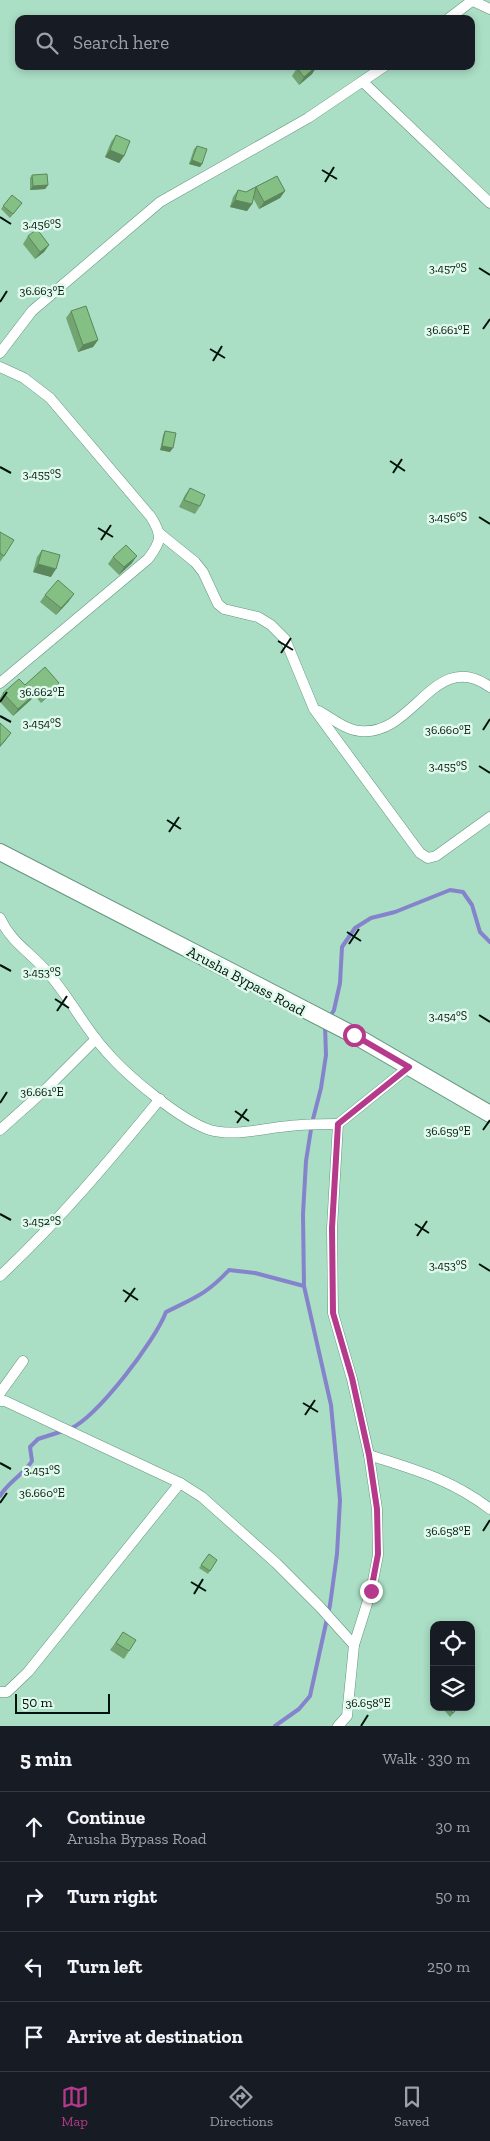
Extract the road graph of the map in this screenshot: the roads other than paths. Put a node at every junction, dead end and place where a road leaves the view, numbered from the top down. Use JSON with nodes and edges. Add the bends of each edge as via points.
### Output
{"nodes":[{"id":1,"x":472,"y":0,"type":"edge"},
{"id":2,"x":490,"y":9,"type":"edge"},
{"id":3,"x":453,"y":15,"type":"edge"},
{"id":4,"x":380,"y":70,"type":"edge"},
{"id":5,"x":363,"y":82,"type":"junction"},
{"id":6,"x":490,"y":203,"type":"edge"},
{"id":7,"x":0,"y":353,"type":"edge"},
{"id":8,"x":0,"y":367,"type":"edge"},
{"id":9,"x":159,"y":533,"type":"junction"},
{"id":10,"x":0,"y":683,"type":"edge"},
{"id":11,"x":490,"y":688,"type":"edge"},
{"id":12,"x":314,"y":709,"type":"junction"},
{"id":13,"x":490,"y":817,"type":"edge"},
{"id":14,"x":0,"y":852,"type":"edge"},
{"id":15,"x":0,"y":918,"type":"edge"},
{"id":16,"x":96,"y":1039,"type":"junction"},
{"id":17,"x":409,"y":1067,"type":"junction"},
{"id":18,"x":160,"y":1099,"type":"junction"},
{"id":19,"x":490,"y":1114,"type":"edge"},
{"id":20,"x":338,"y":1124,"type":"junction"},
{"id":21,"x":0,"y":1130,"type":"edge"},
{"id":22,"x":0,"y":1276,"type":"edge"},
{"id":23,"x":24,"y":1361,"type":"dead end"},
{"id":24,"x":0,"y":1393,"type":"edge"},
{"id":25,"x":0,"y":1401,"type":"edge"},
{"id":26,"x":369,"y":1455,"type":"junction"},
{"id":27,"x":180,"y":1483,"type":"junction"},
{"id":28,"x":490,"y":1509,"type":"edge"},
{"id":29,"x":354,"y":1644,"type":"junction"},
{"id":30,"x":0,"y":1692,"type":"edge"},
{"id":31,"x":349,"y":1721,"type":"edge"},
{"id":32,"x":338,"y":1726,"type":"edge"}],
"edges":[{"from":1,"to":2,"type":"street"},
{"from":1,"to":3,"type":"street"},
{"from":4,"to":5,"type":"street"},
{"from":5,"to":6,"type":"street"},
{"from":5,"to":7,"type":"street","via":[[308,118],[160,202],[32,311]]},
{"from":8,"to":9,"type":"street","via":[[24,378],[50,398],[151,518]]},
{"from":9,"to":10,"type":"street","via":[[158,546],[148,558]]},
{"from":9,"to":12,"type":"street","via":[[195,562],[218,604],[229,612],[258,617],[285,639]]},
{"from":11,"to":12,"type":"street","via":[[472,677],[445,680],[398,719],[368,731],[350,729]]},
{"from":12,"to":13,"type":"street","via":[[428,858],[436,856]]},
{"from":14,"to":17,"type":"main road","name":"Arusha Bypass Road","via":[[354,1035]]},
{"from":15,"to":16,"type":"street","via":[[13,940],[59,985]]},
{"from":16,"to":18,"type":"street","via":[[116,1062]]},
{"from":16,"to":21,"type":"street"},
{"from":17,"to":19,"type":"main road","name":"Arusha Bypass Road"},
{"from":17,"to":20,"type":"street"},
{"from":18,"to":20,"type":"street","via":[[191,1121],[210,1130],[228,1133]]},
{"from":18,"to":22,"type":"street","via":[[115,1154]]},
{"from":20,"to":26,"type":"street","via":[[332,1228],[333,1313]]},
{"from":23,"to":24,"type":"street"},
{"from":25,"to":27,"type":"street"},
{"from":26,"to":28,"type":"street","via":[[440,1478]]},
{"from":26,"to":29,"type":"street","via":[[377,1509],[378,1554],[371,1591]]},
{"from":27,"to":29,"type":"street","via":[[202,1497],[276,1563]]},
{"from":27,"to":30,"type":"street","via":[[28,1672],[7,1692]]},
{"from":29,"to":31,"type":"street"},
{"from":31,"to":32,"type":"street"}]}
